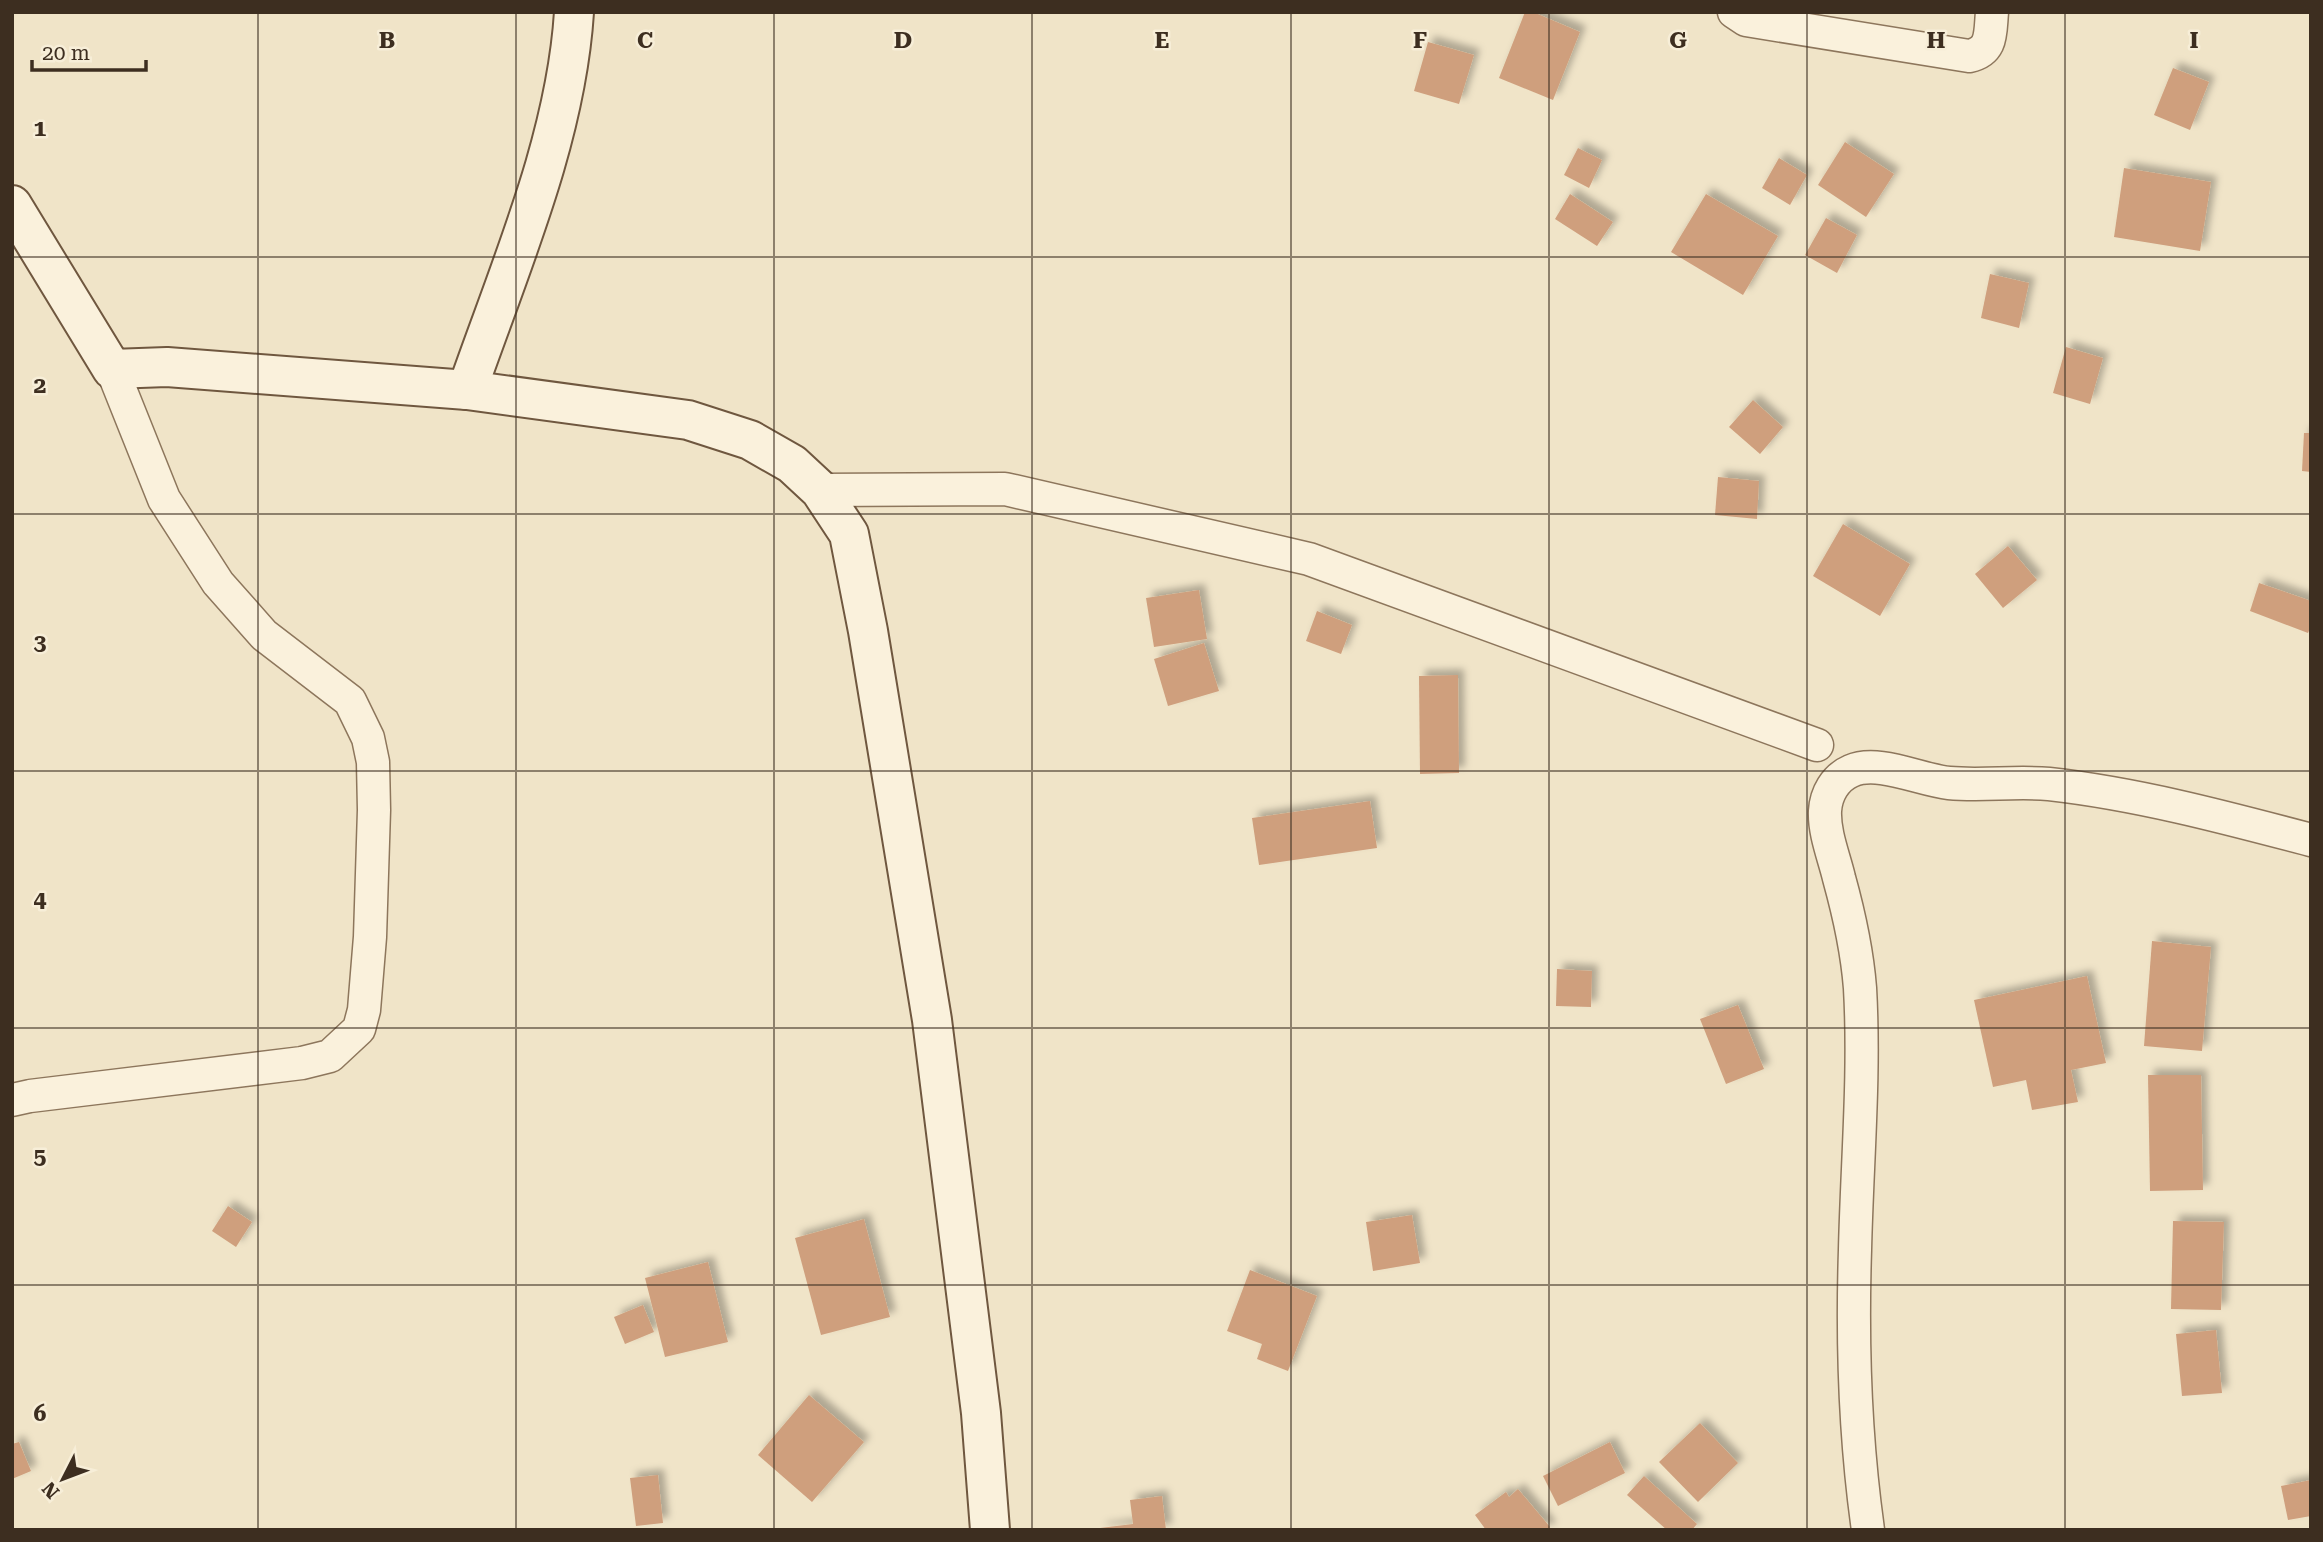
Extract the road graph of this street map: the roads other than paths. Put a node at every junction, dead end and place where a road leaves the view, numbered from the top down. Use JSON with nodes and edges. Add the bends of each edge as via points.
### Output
{"nodes":[{"id":1,"x":575,"y":12,"type":"edge"},
{"id":2,"x":1734,"y":12,"type":"edge"},
{"id":3,"x":1992,"y":12,"type":"edge"},
{"id":4,"x":12,"y":205,"type":"edge"},
{"id":5,"x":112,"y":369,"type":"junction"},
{"id":6,"x":467,"y":390,"type":"junction"},
{"id":7,"x":820,"y":490,"type":"junction"},
{"id":8,"x":1817,"y":745,"type":"dead end"},
{"id":9,"x":2311,"y":840,"type":"edge"},
{"id":10,"x":12,"y":1100,"type":"edge"},
{"id":11,"x":989,"y":1530,"type":"edge"},
{"id":12,"x":1868,"y":1530,"type":"edge"}],
"edges":[{"from":1,"to":6,"type":"street","via":[[572,54],[549,156]]},
{"from":2,"to":3,"type":"street","via":[[1746,20],[1969,56],[1986,47]]},
{"from":4,"to":5,"type":"street"},
{"from":5,"to":6,"type":"street","via":[[167,367]]},
{"from":5,"to":10,"type":"street","via":[[164,499],[218,583],[264,635],[350,701],[368,738],[374,810],[365,1010],[359,1029],[330,1056]]},
{"from":6,"to":7,"type":"street","via":[[688,420],[750,440],[792,464]]},
{"from":7,"to":8,"type":"street","via":[[1004,489],[1309,559]]},
{"from":7,"to":11,"type":"street","via":[[849,534],[932,1020],[981,1413]]},
{"from":9,"to":12,"type":"street","via":[[2138,797],[2045,784],[1948,783],[1871,767],[1851,771],[1829,793],[1825,811],[1828,836],[1858,956],[1855,1350]]}]}
